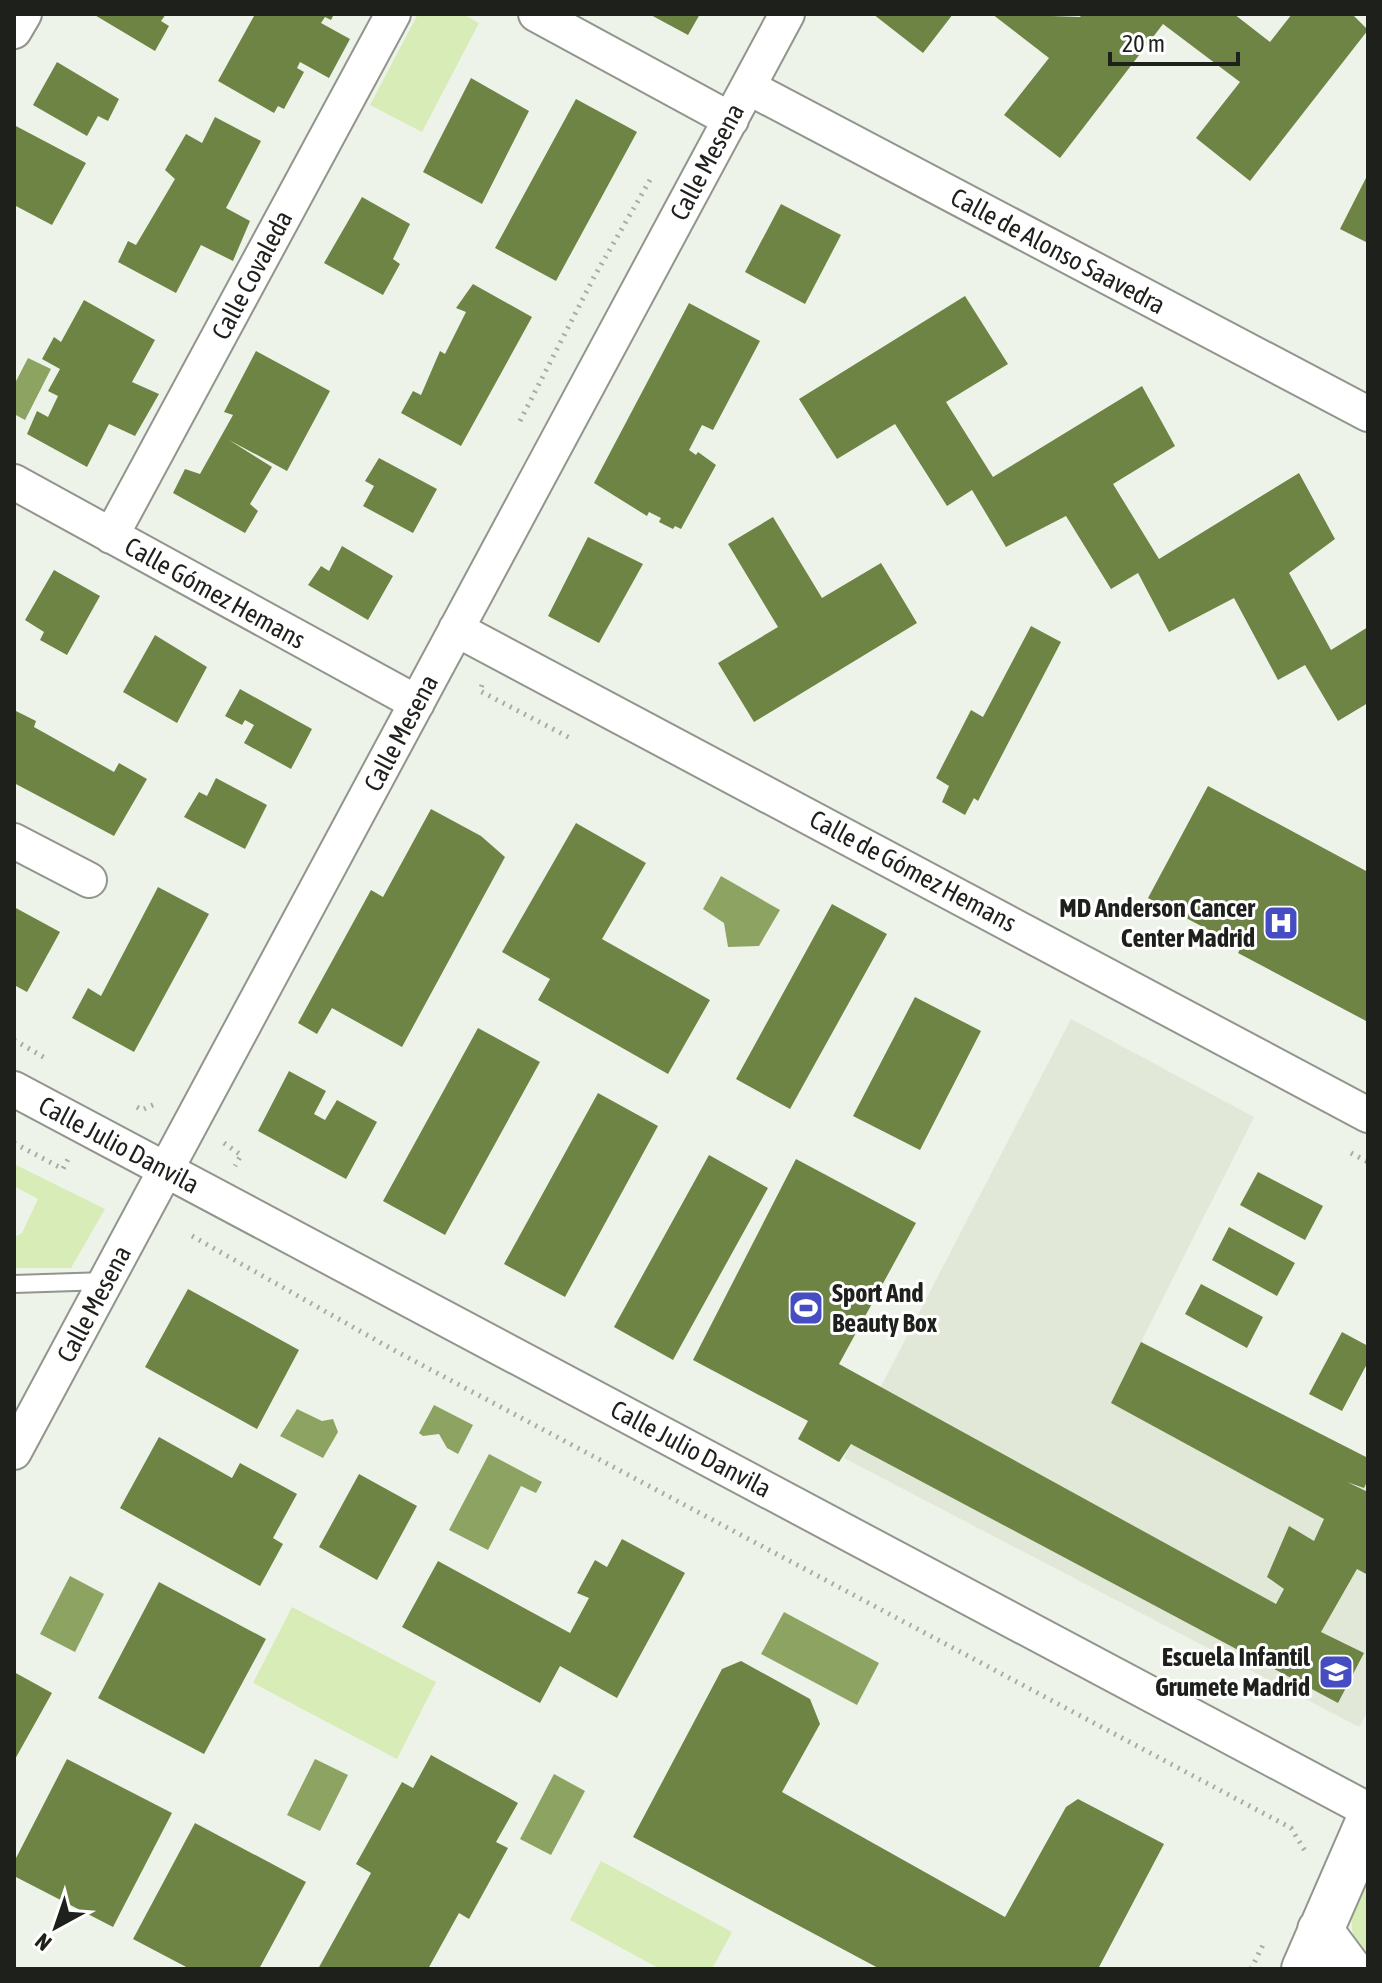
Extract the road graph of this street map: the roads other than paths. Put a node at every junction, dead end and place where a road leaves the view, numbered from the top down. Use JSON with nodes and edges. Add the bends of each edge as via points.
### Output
{"nodes":[{"id":1,"x":24,"y":14,"type":"edge"},
{"id":2,"x":393,"y":14,"type":"edge"},
{"id":3,"x":536,"y":14,"type":"edge"},
{"id":4,"x":787,"y":14,"type":"edge"},
{"id":5,"x":14,"y":31,"type":"edge"},
{"id":6,"x":748,"y":87,"type":"junction"},
{"id":7,"x":731,"y":120,"type":"junction"},
{"id":8,"x":1368,"y":414,"type":"edge"},
{"id":9,"x":14,"y":482,"type":"edge"},
{"id":10,"x":111,"y":536,"type":"junction"},
{"id":11,"x":456,"y":629,"type":"junction"},
{"id":12,"x":417,"y":703,"type":"junction"},
{"id":13,"x":14,"y":841,"type":"edge"},
{"id":14,"x":89,"y":880,"type":"dead end"},
{"id":15,"x":14,"y":1089,"type":"edge"},
{"id":16,"x":1368,"y":1115,"type":"edge"},
{"id":17,"x":166,"y":1170,"type":"junction"},
{"id":18,"x":106,"y":1281,"type":"junction"},
{"id":19,"x":14,"y":1284,"type":"edge"},
{"id":20,"x":14,"y":1452,"type":"edge"},
{"id":21,"x":1368,"y":1810,"type":"edge"},
{"id":22,"x":1368,"y":1822,"type":"edge"},
{"id":23,"x":1312,"y":1950,"type":"edge"},
{"id":24,"x":1349,"y":1969,"type":"edge"}],
"edges":[{"from":1,"to":5,"type":"street"},
{"from":2,"to":10,"type":"street","name":"Calle Covaleda"},
{"from":3,"to":7,"type":"street"},
{"from":4,"to":6,"type":"street","name":"Calle Mesena"},
{"from":6,"to":7,"type":"street","name":"Calle Mesena"},
{"from":6,"to":8,"type":"street","name":"Calle de Alonso Saavedra"},
{"from":7,"to":11,"type":"street","name":"Calle Mesena"},
{"from":9,"to":10,"type":"street","name":"Calle Gómez Hemans"},
{"from":10,"to":12,"type":"street","name":"Calle Gómez Hemans"},
{"from":11,"to":12,"type":"street","name":"Calle Mesena"},
{"from":11,"to":16,"type":"street","name":"Calle de Gómez Hemans"},
{"from":12,"to":17,"type":"street","name":"Calle Mesena"},
{"from":13,"to":14,"type":"street"},
{"from":15,"to":17,"type":"street","name":"Calle Julio Danvila"},
{"from":17,"to":18,"type":"street","name":"Calle Mesena"},
{"from":17,"to":21,"type":"street","name":"Calle Julio Danvila"},
{"from":18,"to":19,"type":"lane"},
{"from":18,"to":20,"type":"street","name":"Calle Mesena"},
{"from":22,"to":23,"type":"main road"},
{"from":23,"to":24,"type":"main road"}]}
